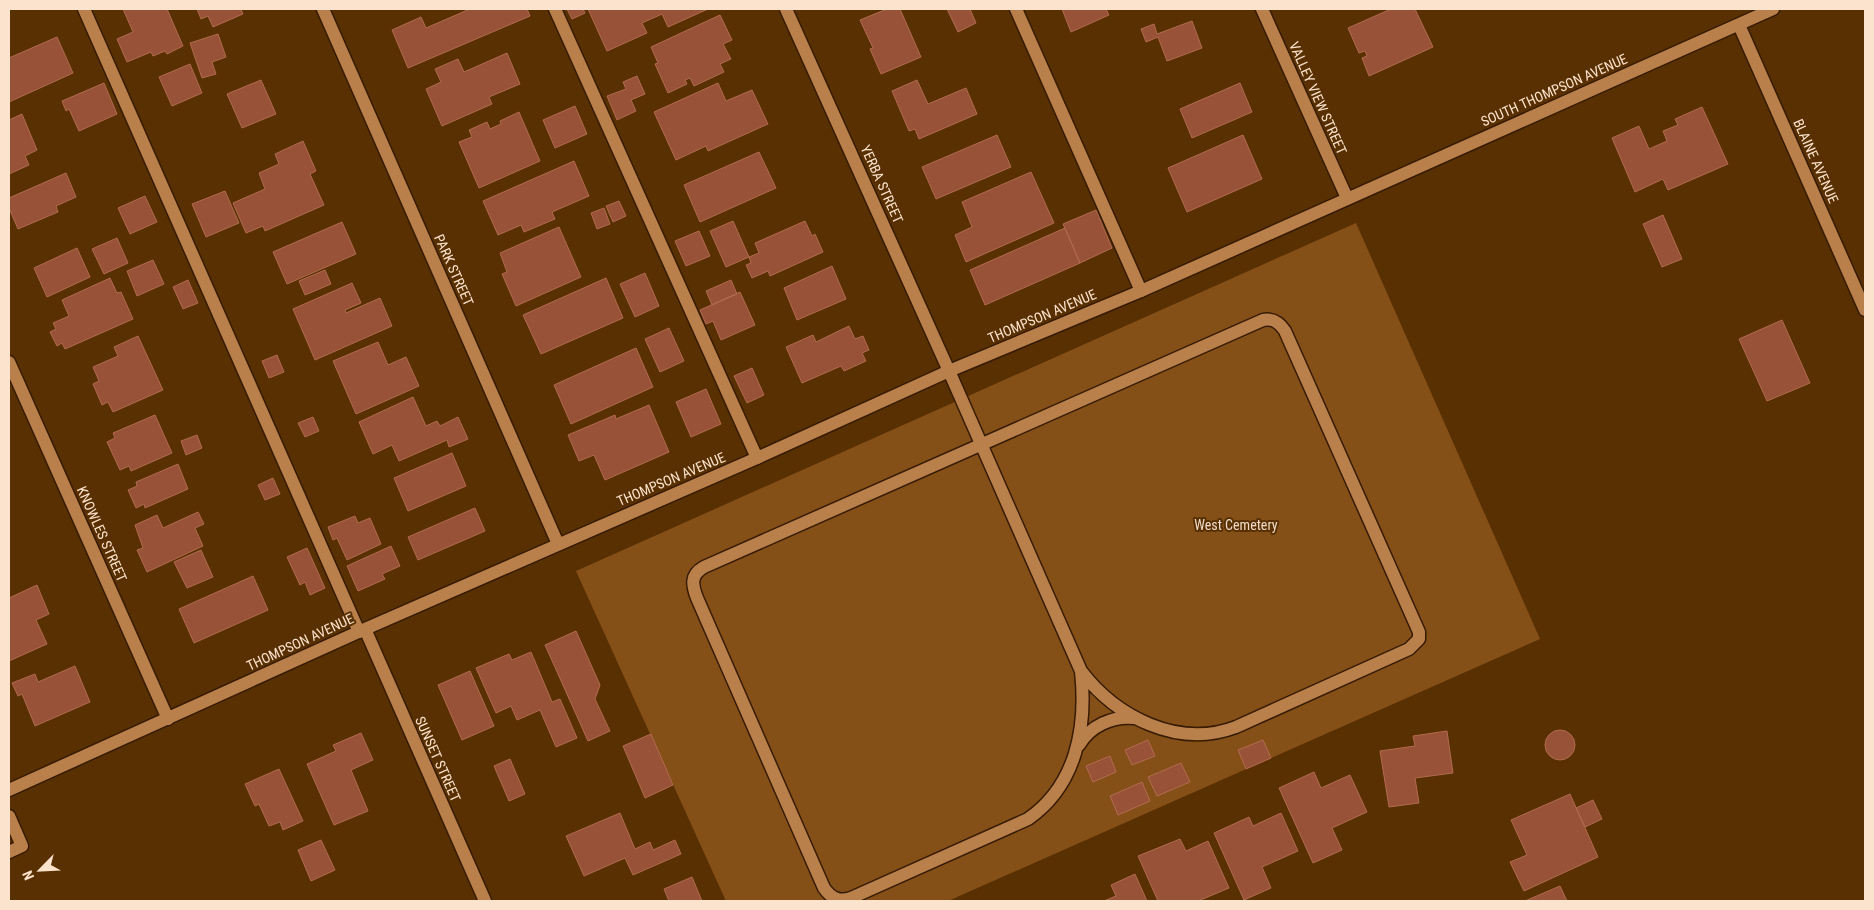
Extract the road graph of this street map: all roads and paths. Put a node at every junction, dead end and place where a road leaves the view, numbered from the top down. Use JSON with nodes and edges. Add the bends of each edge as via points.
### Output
{"nodes":[{"id":1,"x":84,"y":9,"type":"edge"},
{"id":2,"x":323,"y":9,"type":"edge"},
{"id":3,"x":555,"y":9,"type":"edge"},
{"id":4,"x":786,"y":9,"type":"edge"},
{"id":5,"x":1016,"y":9,"type":"edge"},
{"id":6,"x":1262,"y":9,"type":"edge"},
{"id":7,"x":1773,"y":9,"type":"edge"},
{"id":8,"x":1739,"y":25,"type":"junction"},
{"id":9,"x":1347,"y":198,"type":"junction"},
{"id":10,"x":1141,"y":290,"type":"junction"},
{"id":11,"x":1865,"y":310,"type":"edge"},
{"id":12,"x":9,"y":362,"type":"edge"},
{"id":13,"x":949,"y":372,"type":"junction"},
{"id":14,"x":981,"y":444,"type":"junction"},
{"id":15,"x":757,"y":458,"type":"junction"},
{"id":16,"x":558,"y":544,"type":"junction"},
{"id":17,"x":362,"y":630,"type":"junction"},
{"id":18,"x":1080,"y":671,"type":"junction"},
{"id":19,"x":1135,"y":718,"type":"junction"},
{"id":20,"x":168,"y":719,"type":"junction"},
{"id":21,"x":1075,"y":752,"type":"junction"},
{"id":22,"x":9,"y":790,"type":"edge"},
{"id":23,"x":9,"y":816,"type":"edge"},
{"id":24,"x":9,"y":852,"type":"edge"},
{"id":25,"x":484,"y":901,"type":"edge"}],
"edges":[{"from":1,"to":17,"type":"street","name":"SUNSET STREET"},
{"from":2,"to":16,"type":"street","name":"PARK STREET"},
{"from":3,"to":15,"type":"street"},
{"from":4,"to":13,"type":"street","name":"YERBA STREET"},
{"from":5,"to":10,"type":"street"},
{"from":6,"to":9,"type":"street","name":"VALLEY VIEW STREET"},
{"from":7,"to":8,"type":"street","name":"SOUTH THOMPSON AVENUE"},
{"from":8,"to":9,"type":"street","name":"SOUTH THOMPSON AVENUE"},
{"from":8,"to":11,"type":"street","name":"BLAINE AVENUE"},
{"from":9,"to":10,"type":"street","name":"THOMPSON AVENUE"},
{"from":10,"to":13,"type":"street","name":"THOMPSON AVENUE"},
{"from":12,"to":20,"type":"street","name":"KNOWLES STREET"},
{"from":13,"to":14,"type":"street","name":"YERBA STREET"},
{"from":13,"to":15,"type":"street","name":"THOMPSON AVENUE"},
{"from":14,"to":18,"type":"street","name":"YERBA STREET"},
{"from":14,"to":19,"type":"street","via":[[1262,320],[1270,318],[1286,331],[1416,623],[1419,639],[1409,649],[1223,732],[1183,733]]},
{"from":14,"to":21,"type":"street","via":[[704,567],[693,577],[694,590],[824,888],[834,898],[851,898],[1028,819],[1046,804],[1063,782]]},
{"from":15,"to":16,"type":"street","name":"THOMPSON AVENUE"},
{"from":16,"to":17,"type":"street","name":"THOMPSON AVENUE"},
{"from":17,"to":20,"type":"street","name":"THOMPSON AVENUE"},
{"from":17,"to":25,"type":"street","name":"SUNSET STREET"},
{"from":18,"to":19,"type":"street","via":[[1093,687]]},
{"from":18,"to":21,"type":"street","via":[[1083,715]]},
{"from":19,"to":21,"type":"street","via":[[1114,719],[1093,729],[1085,735]]},
{"from":20,"to":22,"type":"street","name":"THOMPSON AVENUE"},
{"from":23,"to":24,"type":"street","via":[[22,846]]}]}
